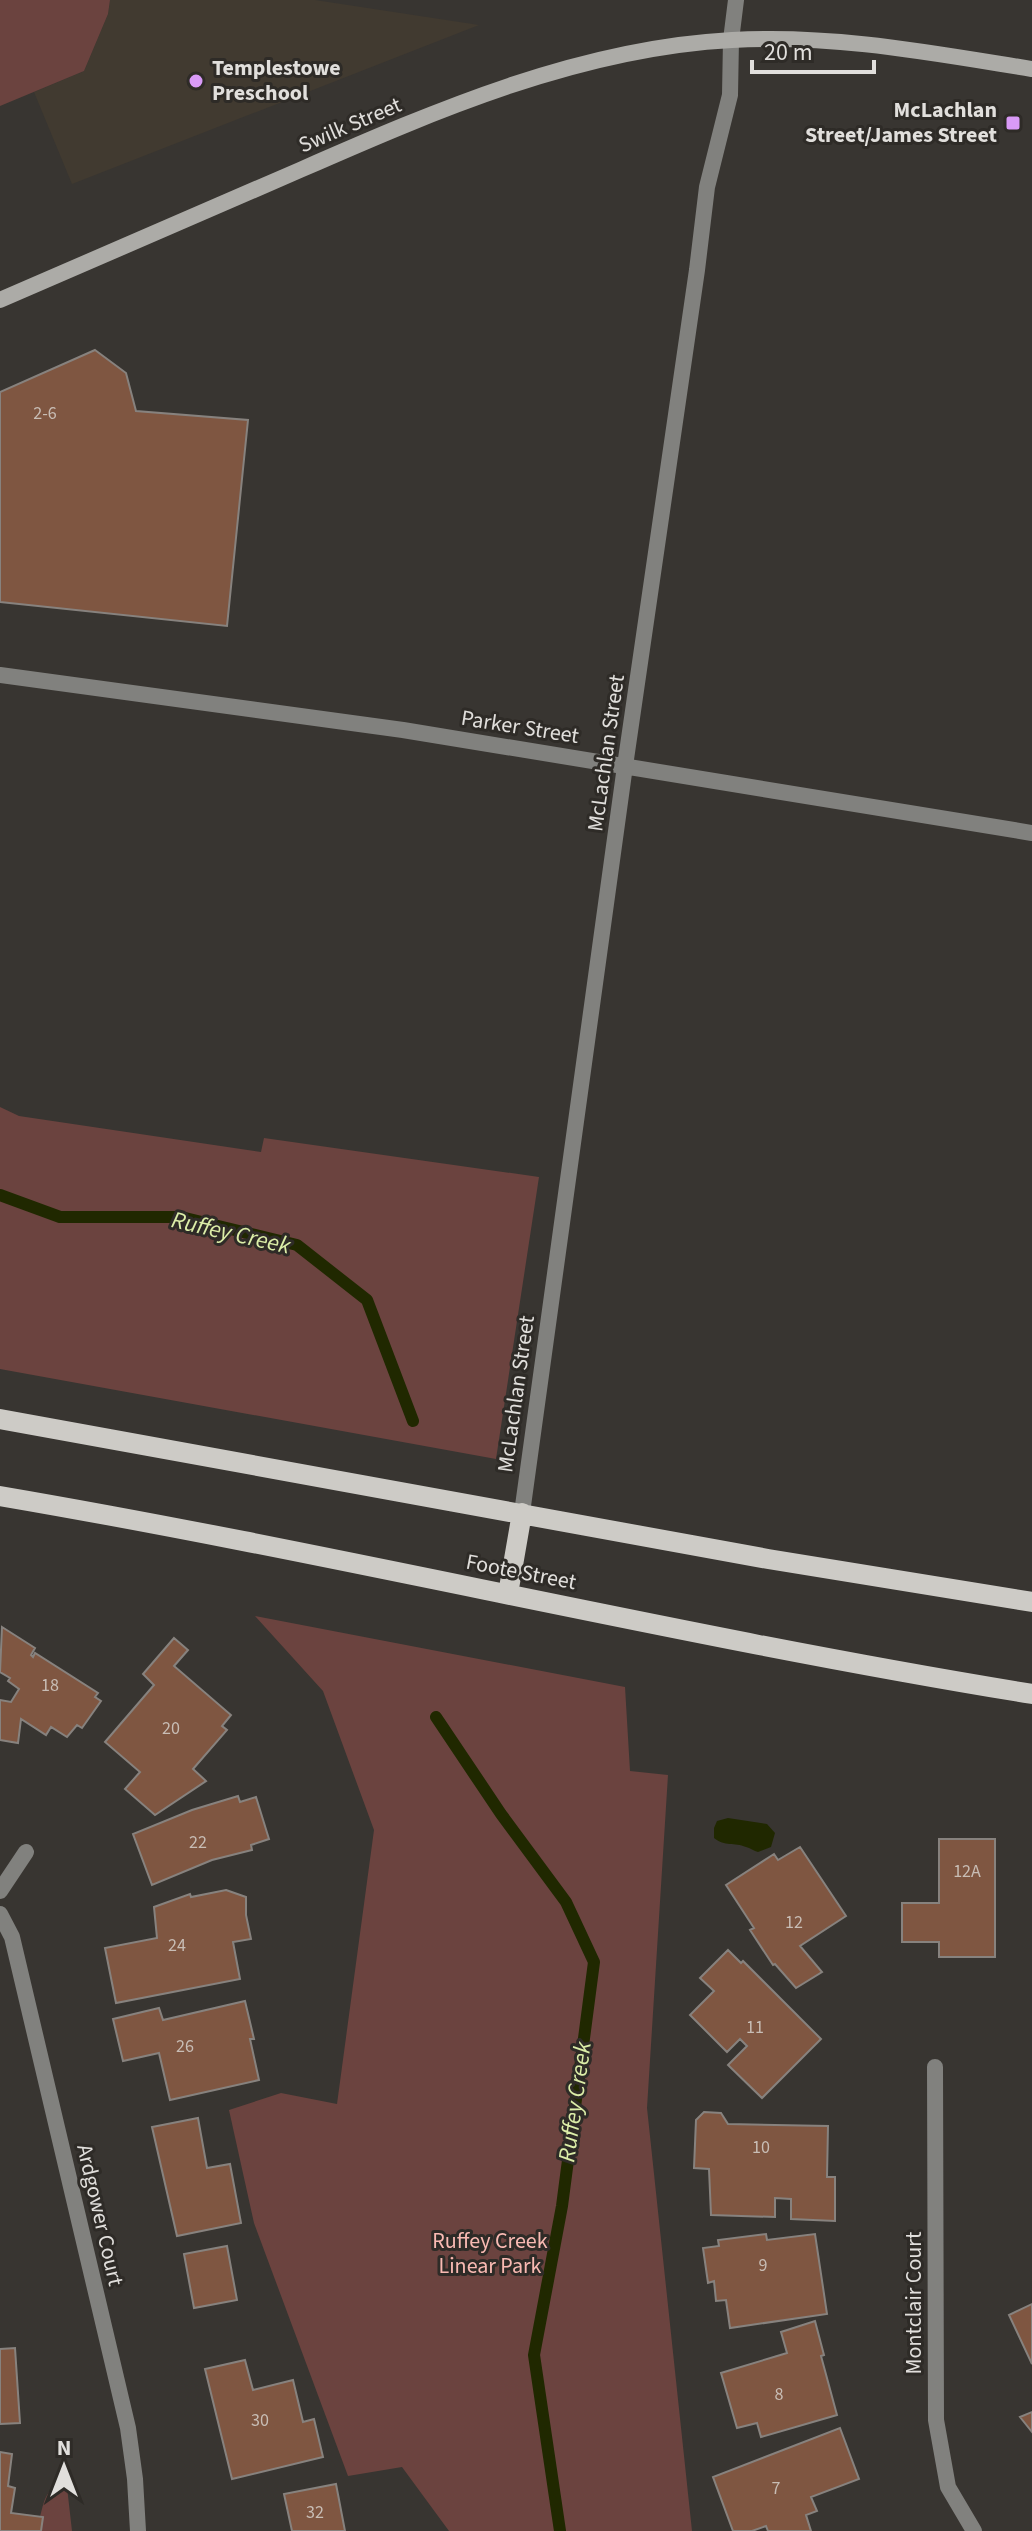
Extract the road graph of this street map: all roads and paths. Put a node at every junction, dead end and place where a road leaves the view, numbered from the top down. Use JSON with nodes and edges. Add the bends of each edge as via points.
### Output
{"nodes":[{"id":1,"x":736,"y":0,"type":"edge"},
{"id":2,"x":731,"y":40,"type":"junction"},
{"id":3,"x":1032,"y":69,"type":"edge"},
{"id":4,"x":0,"y":300,"type":"edge"},
{"id":5,"x":0,"y":675,"type":"edge"},
{"id":6,"x":625,"y":766,"type":"junction"},
{"id":7,"x":1032,"y":833,"type":"edge"},
{"id":8,"x":0,"y":1419,"type":"edge"},
{"id":9,"x":0,"y":1496,"type":"edge"},
{"id":10,"x":522,"y":1513,"type":"junction"},
{"id":11,"x":508,"y":1594,"type":"junction"},
{"id":12,"x":1032,"y":1602,"type":"edge"},
{"id":13,"x":1032,"y":1694,"type":"edge"},
{"id":14,"x":26,"y":1852,"type":"dead end"},
{"id":15,"x":0,"y":1891,"type":"edge"},
{"id":16,"x":0,"y":1914,"type":"edge"},
{"id":17,"x":935,"y":2067,"type":"dead end"},
{"id":18,"x":138,"y":2531,"type":"edge"},
{"id":19,"x":974,"y":2531,"type":"edge"}],
"edges":[{"from":1,"to":2,"type":"street","name":"McLachlan Street"},
{"from":2,"to":3,"type":"main road","name":"Swilk Street","via":[[875,44]]},
{"from":2,"to":4,"type":"main road","name":"Swilk Street","via":[[617,56],[511,85],[354,146]]},
{"from":2,"to":6,"type":"street","name":"McLachlan Street","via":[[730,95],[707,187]]},
{"from":5,"to":6,"type":"street","name":"Parker Street"},
{"from":6,"to":7,"type":"street","name":"Parker Street"},
{"from":6,"to":10,"type":"street","name":"McLachlan Street"},
{"from":8,"to":10,"type":"main road"},
{"from":9,"to":11,"type":"main road","name":"Foote Street"},
{"from":10,"to":11,"type":"main road"},
{"from":10,"to":12,"type":"main road"},
{"from":11,"to":13,"type":"main road","name":"Foote Street"},
{"from":14,"to":15,"type":"street"},
{"from":16,"to":18,"type":"street","name":"Ardgower Court","via":[[12,1937],[128,2428]]},
{"from":17,"to":19,"type":"street","name":"Montclair Court","via":[[936,2420],[948,2487]]}]}
